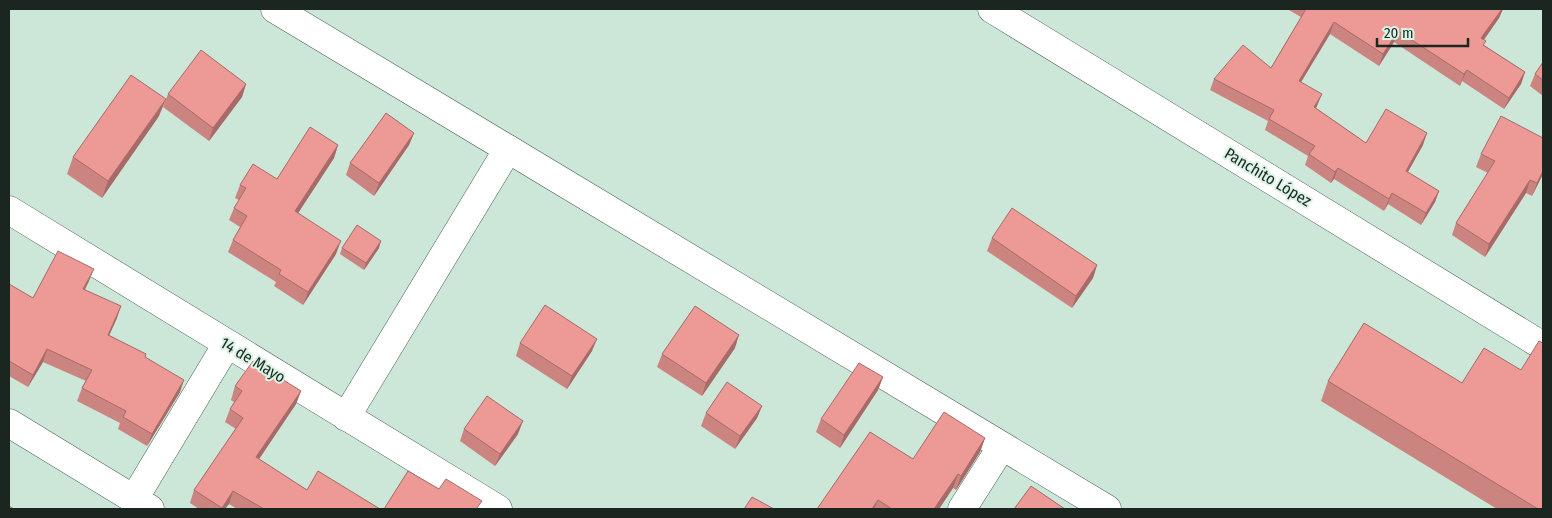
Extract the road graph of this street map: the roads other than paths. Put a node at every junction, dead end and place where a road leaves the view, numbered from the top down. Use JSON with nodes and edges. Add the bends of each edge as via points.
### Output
{"nodes":[{"id":1,"x":275,"y":9,"type":"edge"},
{"id":2,"x":992,"y":9,"type":"edge"},
{"id":3,"x":508,"y":149,"type":"junction"},
{"id":4,"x":9,"y":210,"type":"edge"},
{"id":5,"x":227,"y":344,"type":"junction"},
{"id":6,"x":1543,"y":346,"type":"edge"},
{"id":7,"x":346,"y":417,"type":"junction"},
{"id":8,"x":9,"y":423,"type":"edge"},
{"id":9,"x":1002,"y":446,"type":"junction"},
{"id":10,"x":142,"y":504,"type":"edge"},
{"id":11,"x":498,"y":509,"type":"edge"},
{"id":12,"x":962,"y":509,"type":"edge"},
{"id":13,"x":1107,"y":509,"type":"edge"}],
"edges":[{"from":1,"to":3,"type":"street"},
{"from":2,"to":6,"type":"street","name":"Panchito López"},
{"from":3,"to":7,"type":"street"},
{"from":3,"to":9,"type":"street"},
{"from":4,"to":5,"type":"street","name":"14 de Mayo"},
{"from":5,"to":7,"type":"street","name":"14 de Mayo"},
{"from":5,"to":10,"type":"street"},
{"from":7,"to":11,"type":"street","name":"14 de Mayo"},
{"from":8,"to":10,"type":"street"},
{"from":9,"to":12,"type":"street"},
{"from":9,"to":13,"type":"street"}]}
